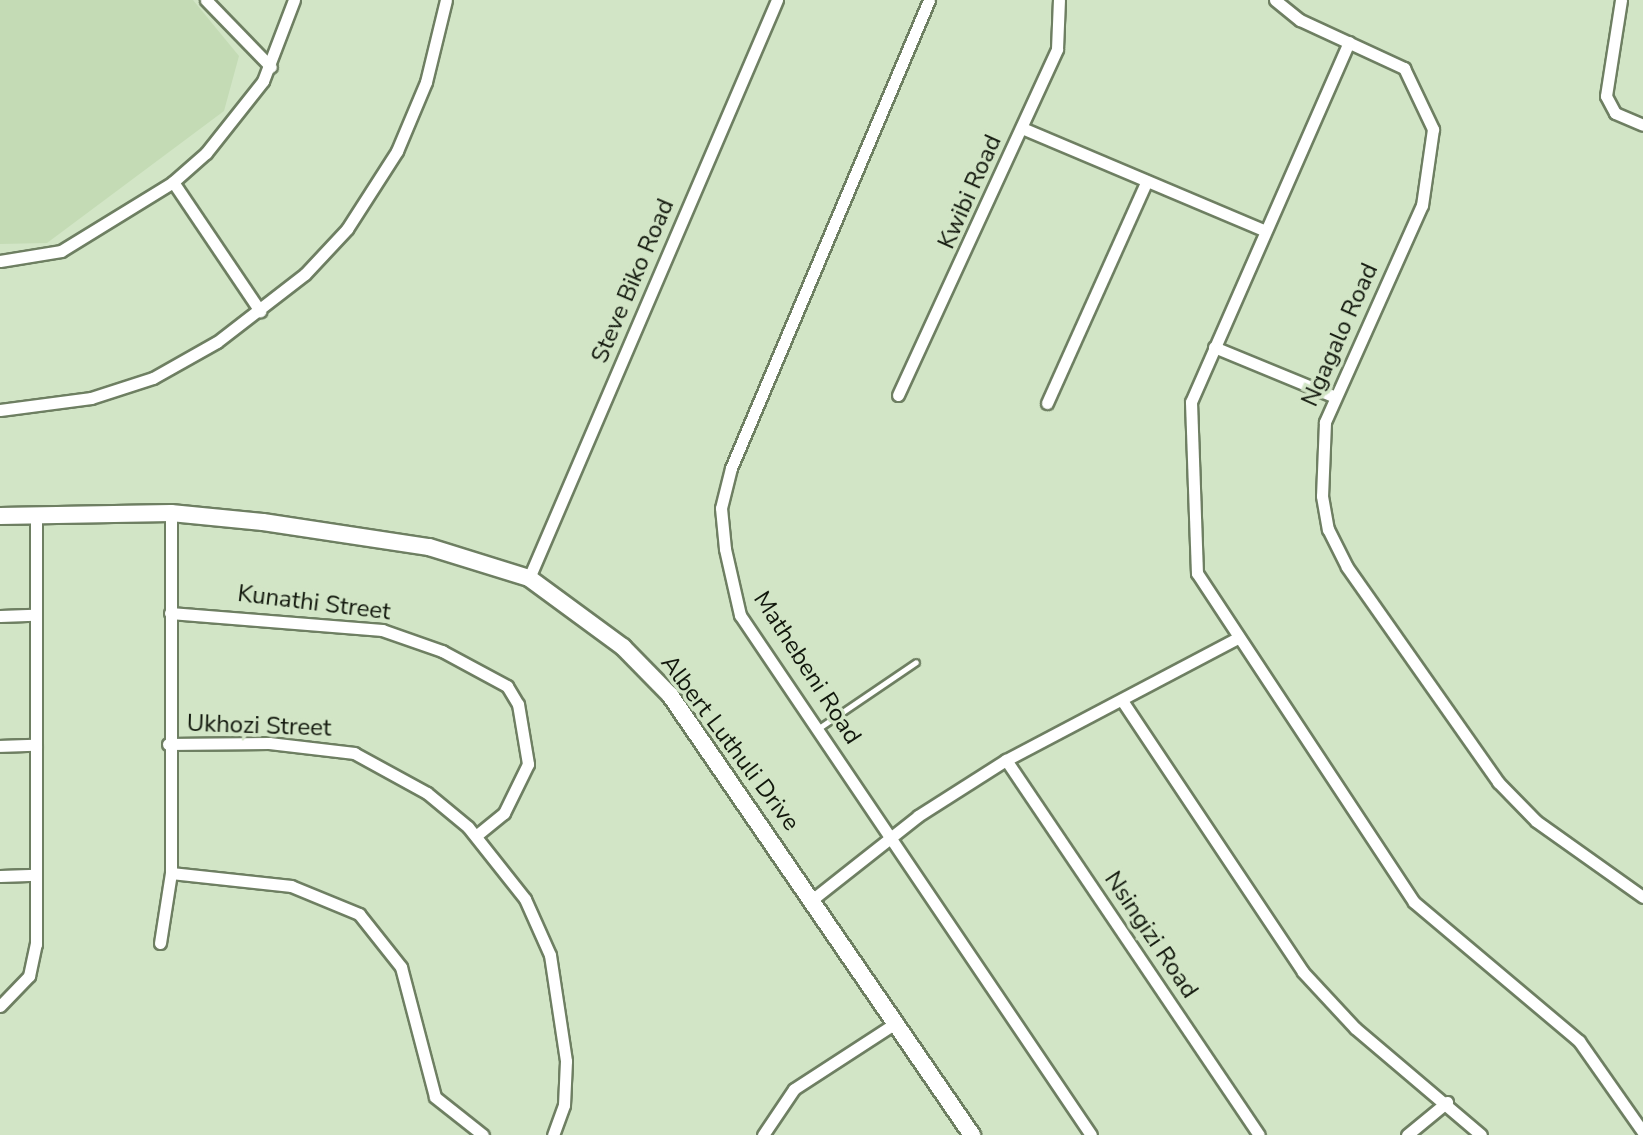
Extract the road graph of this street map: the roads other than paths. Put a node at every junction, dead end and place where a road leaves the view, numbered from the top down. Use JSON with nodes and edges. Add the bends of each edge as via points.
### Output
{"nodes":[{"id":1,"x":206,"y":0,"type":"edge"},
{"id":2,"x":294,"y":0,"type":"edge"},
{"id":3,"x":446,"y":0,"type":"edge"},
{"id":4,"x":777,"y":0,"type":"edge"},
{"id":5,"x":929,"y":0,"type":"edge"},
{"id":6,"x":1059,"y":0,"type":"edge"},
{"id":7,"x":1275,"y":0,"type":"edge"},
{"id":8,"x":1621,"y":0,"type":"edge"},
{"id":9,"x":1349,"y":42,"type":"junction"},
{"id":10,"x":271,"y":67,"type":"junction"},
{"id":11,"x":1643,"y":125,"type":"edge"},
{"id":12,"x":1022,"y":128,"type":"junction"},
{"id":13,"x":1147,"y":181,"type":"junction"},
{"id":14,"x":173,"y":182,"type":"junction"},
{"id":15,"x":1264,"y":230,"type":"junction"},
{"id":16,"x":0,"y":261,"type":"edge"},
{"id":17,"x":260,"y":311,"type":"junction"},
{"id":18,"x":1214,"y":347,"type":"junction"},
{"id":19,"x":898,"y":395,"type":"dead end"},
{"id":20,"x":1333,"y":396,"type":"junction"},
{"id":21,"x":1047,"y":403,"type":"dead end"},
{"id":22,"x":0,"y":410,"type":"edge"},
{"id":23,"x":171,"y":513,"type":"junction"},
{"id":24,"x":36,"y":515,"type":"junction"},
{"id":25,"x":0,"y":516,"type":"edge"},
{"id":26,"x":529,"y":578,"type":"junction"},
{"id":27,"x":170,"y":613,"type":"junction"},
{"id":28,"x":34,"y":615,"type":"junction"},
{"id":29,"x":0,"y":616,"type":"edge"},
{"id":30,"x":1239,"y":637,"type":"junction"},
{"id":31,"x":916,"y":662,"type":"dead end"},
{"id":32,"x":1123,"y":702,"type":"junction"},
{"id":33,"x":819,"y":728,"type":"junction"},
{"id":34,"x":168,"y":744,"type":"junction"},
{"id":35,"x":36,"y":745,"type":"junction"},
{"id":36,"x":0,"y":746,"type":"edge"},
{"id":37,"x":1006,"y":760,"type":"junction"},
{"id":38,"x":894,"y":835,"type":"junction"},
{"id":39,"x":476,"y":836,"type":"junction"},
{"id":40,"x":171,"y":873,"type":"junction"},
{"id":41,"x":36,"y":875,"type":"junction"},
{"id":42,"x":0,"y":876,"type":"edge"},
{"id":43,"x":1643,"y":897,"type":"edge"},
{"id":44,"x":813,"y":899,"type":"junction"},
{"id":45,"x":160,"y":943,"type":"dead end"},
{"id":46,"x":0,"y":1006,"type":"edge"},
{"id":47,"x":897,"y":1022,"type":"junction"},
{"id":48,"x":1447,"y":1102,"type":"junction"},
{"id":49,"x":1643,"y":1132,"type":"edge"},
{"id":50,"x":483,"y":1135,"type":"edge"},
{"id":51,"x":553,"y":1135,"type":"edge"},
{"id":52,"x":763,"y":1135,"type":"edge"},
{"id":53,"x":972,"y":1135,"type":"edge"},
{"id":54,"x":1091,"y":1135,"type":"edge"},
{"id":55,"x":1259,"y":1135,"type":"edge"},
{"id":56,"x":1407,"y":1135,"type":"edge"},
{"id":57,"x":1481,"y":1135,"type":"edge"}],
"edges":[{"from":1,"to":10,"type":"street"},
{"from":2,"to":10,"type":"street"},
{"from":3,"to":17,"type":"street","via":[[426,82],[382,178],[334,244]]},
{"from":4,"to":26,"type":"street","name":"Steve Biko Road"},
{"from":5,"to":33,"type":"street","name":"Mathebeni Road","via":[[741,442],[721,508],[740,615]]},
{"from":6,"to":12,"type":"street","name":"Kwibi Road","via":[[1057,49]]},
{"from":7,"to":9,"type":"street","name":"Ngagalo Road"},
{"from":8,"to":11,"type":"street","via":[[1608,105]]},
{"from":9,"to":15,"type":"street"},
{"from":9,"to":20,"type":"street","name":"Ngagalo Road","via":[[1412,77],[1431,116],[1434,146],[1422,205]]},
{"from":10,"to":14,"type":"street","via":[[235,123]]},
{"from":12,"to":13,"type":"street"},
{"from":12,"to":19,"type":"street","name":"Kwibi Road"},
{"from":13,"to":15,"type":"street"},
{"from":13,"to":21,"type":"street"},
{"from":14,"to":16,"type":"street","via":[[61,251]]},
{"from":14,"to":17,"type":"street"},
{"from":15,"to":18,"type":"street"},
{"from":17,"to":22,"type":"street","via":[[138,384],[48,406]]},
{"from":18,"to":20,"type":"street"},
{"from":18,"to":30,"type":"street","via":[[1189,410],[1196,564],[1205,592]]},
{"from":20,"to":43,"type":"street","name":"Ngagalo Road","via":[[1321,447],[1322,496],[1347,567],[1511,797]]},
{"from":23,"to":24,"type":"street","name":"Albert Luthuli Drive"},
{"from":23,"to":26,"type":"street","name":"Albert Luthuli Drive","via":[[429,547]]},
{"from":23,"to":27,"type":"street"},
{"from":24,"to":25,"type":"street","name":"Albert Luthuli Drive"},
{"from":24,"to":28,"type":"street"},
{"from":26,"to":44,"type":"street","name":"Albert Luthuli Drive","via":[[651,673],[723,765]]},
{"from":27,"to":34,"type":"street"},
{"from":27,"to":39,"type":"street","name":"Kunathi Street","via":[[382,630],[465,662],[507,686],[518,704],[528,764],[510,805]]},
{"from":28,"to":29,"type":"street"},
{"from":28,"to":35,"type":"street"},
{"from":30,"to":32,"type":"street"},
{"from":30,"to":49,"type":"street","via":[[1414,902],[1579,1041]]},
{"from":31,"to":33,"type":"lane"},
{"from":32,"to":37,"type":"street","via":[[1073,722]]},
{"from":32,"to":48,"type":"street","via":[[1303,972],[1355,1028]]},
{"from":33,"to":38,"type":"street","name":"Mathebeni Road"},
{"from":34,"to":39,"type":"street","name":"Ukhozi Street","via":[[269,743],[354,753],[427,793]]},
{"from":34,"to":40,"type":"street"},
{"from":35,"to":36,"type":"street"},
{"from":35,"to":41,"type":"street"},
{"from":37,"to":38,"type":"street"},
{"from":37,"to":55,"type":"street","name":"Nsingizi Road"},
{"from":38,"to":44,"type":"street"},
{"from":38,"to":54,"type":"street","name":"Mathebeni Road"},
{"from":39,"to":51,"type":"street","name":"Ukhozi Street","via":[[525,899],[550,955],[566,1061],[564,1105]]},
{"from":40,"to":45,"type":"street"},
{"from":40,"to":50,"type":"street","via":[[291,886],[359,914],[401,967],[435,1097]]},
{"from":41,"to":42,"type":"street"},
{"from":41,"to":46,"type":"street","via":[[33,963],[21,987]]},
{"from":44,"to":47,"type":"street","name":"Albert Luthuli Drive"},
{"from":47,"to":52,"type":"street","via":[[794,1089]]},
{"from":47,"to":53,"type":"street","name":"Albert Luthuli Drive"},
{"from":48,"to":56,"type":"street"},
{"from":48,"to":57,"type":"street"}]}
